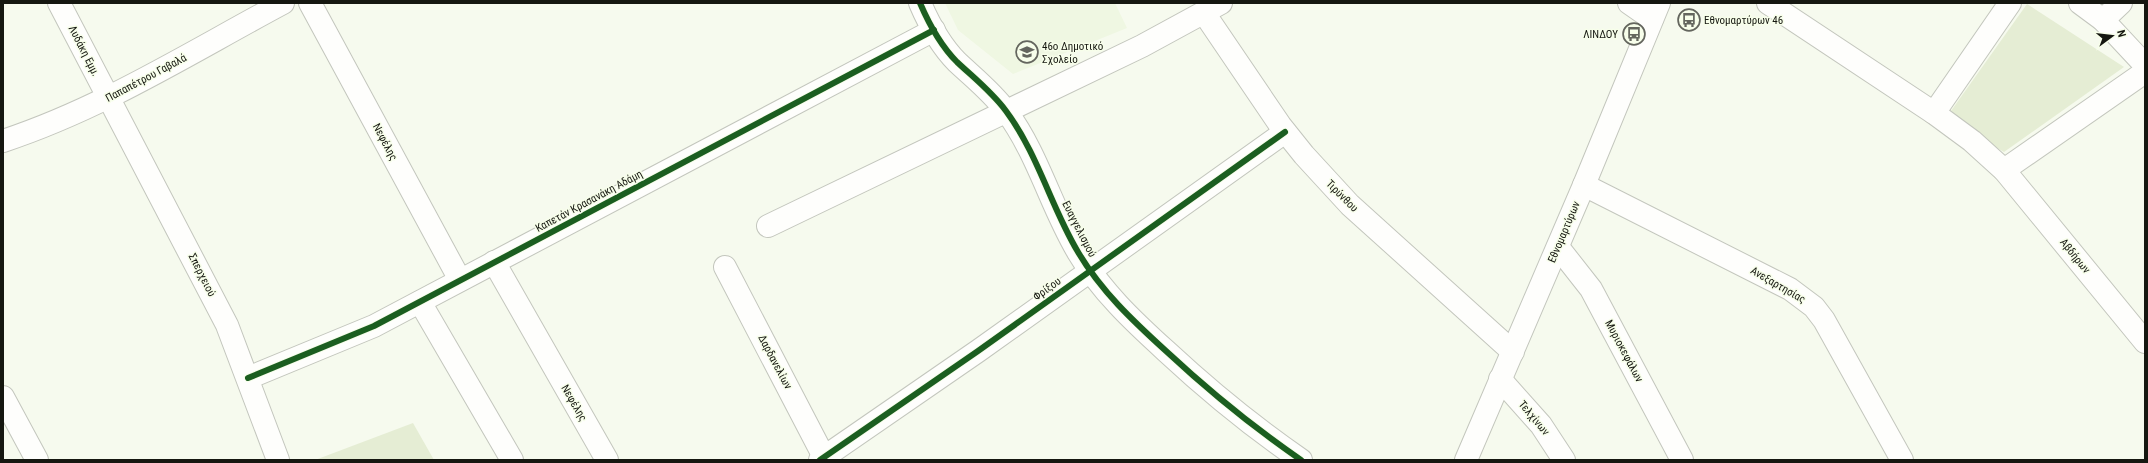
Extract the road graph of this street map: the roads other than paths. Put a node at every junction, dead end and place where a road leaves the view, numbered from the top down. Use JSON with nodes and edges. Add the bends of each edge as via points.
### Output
{"nodes":[{"id":1,"x":59,"y":3,"type":"edge"},
{"id":2,"x":283,"y":3,"type":"edge"},
{"id":3,"x":310,"y":3,"type":"edge"},
{"id":4,"x":920,"y":3,"type":"edge"},
{"id":5,"x":1628,"y":3,"type":"edge"},
{"id":6,"x":1768,"y":3,"type":"edge"},
{"id":7,"x":2010,"y":3,"type":"edge"},
{"id":8,"x":2080,"y":3,"type":"edge"},
{"id":9,"x":2121,"y":3,"type":"edge"},
{"id":10,"x":1212,"y":8,"type":"edge"},
{"id":11,"x":1656,"y":11,"type":"edge"},
{"id":12,"x":2103,"y":20,"type":"junction"},
{"id":13,"x":934,"y":30,"type":"junction"},
{"id":14,"x":2145,"y":65,"type":"edge"},
{"id":15,"x":2145,"y":72,"type":"edge"},
{"id":16,"x":108,"y":99,"type":"junction"},
{"id":17,"x":1006,"y":111,"type":"junction"},
{"id":18,"x":1934,"y":112,"type":"junction"},
{"id":19,"x":1285,"y":132,"type":"junction"},
{"id":20,"x":3,"y":142,"type":"edge"},
{"id":21,"x":2004,"y":170,"type":"junction"},
{"id":22,"x":1584,"y":185,"type":"junction"},
{"id":23,"x":768,"y":226,"type":"dead end"},
{"id":24,"x":1558,"y":246,"type":"junction"},
{"id":25,"x":494,"y":262,"type":"junction"},
{"id":26,"x":725,"y":267,"type":"dead end"},
{"id":27,"x":1090,"y":270,"type":"junction"},
{"id":28,"x":460,"y":280,"type":"junction"},
{"id":29,"x":420,"y":302,"type":"junction"},
{"id":30,"x":2145,"y":342,"type":"edge"},
{"id":31,"x":1512,"y":352,"type":"junction"},
{"id":32,"x":248,"y":378,"type":"junction"},
{"id":33,"x":1500,"y":379,"type":"junction"},
{"id":34,"x":3,"y":397,"type":"edge"},
{"id":35,"x":822,"y":459,"type":"edge"},
{"id":36,"x":38,"y":460,"type":"edge"},
{"id":37,"x":278,"y":460,"type":"edge"},
{"id":38,"x":512,"y":460,"type":"edge"},
{"id":39,"x":607,"y":460,"type":"edge"},
{"id":40,"x":1301,"y":460,"type":"edge"},
{"id":41,"x":1466,"y":460,"type":"edge"},
{"id":42,"x":1564,"y":460,"type":"edge"},
{"id":43,"x":1682,"y":460,"type":"edge"},
{"id":44,"x":1902,"y":460,"type":"edge"}],
"edges":[{"from":1,"to":16,"type":"street","name":"Λυδάκη Εμμ."},
{"from":2,"to":16,"type":"street","name":"Παπαπέτρου Γαβαλά"},
{"from":3,"to":28,"type":"street","name":"Νεφέλης"},
{"from":4,"to":13,"type":"street","name":"Ευαγγελισμού"},
{"from":5,"to":11,"type":"street"},
{"from":6,"to":18,"type":"street"},
{"from":7,"to":18,"type":"street"},
{"from":8,"to":12,"type":"street"},
{"from":9,"to":12,"type":"street"},
{"from":10,"to":17,"type":"street","via":[[1142,46]]},
{"from":10,"to":19,"type":"street","name":"Τιρύνθου"},
{"from":11,"to":22,"type":"street","name":"Εθνομαρτύρων"},
{"from":12,"to":14,"type":"street"},
{"from":13,"to":17,"type":"street","name":"Ευαγγελισμού","via":[[957,61],[988,89]]},
{"from":13,"to":25,"type":"street","name":"Καπετάν Κρασανάκη Αδάμη"},
{"from":15,"to":21,"type":"street"},
{"from":16,"to":20,"type":"street","name":"Παπαπέτρου Γαβαλά"},
{"from":16,"to":32,"type":"street","name":"Σπερχειού","via":[[205,280],[227,325]]},
{"from":17,"to":23,"type":"street"},
{"from":17,"to":27,"type":"street","name":"Ευαγγελισμού","via":[[1030,150],[1077,251]]},
{"from":18,"to":21,"type":"street","name":"Αβδήρων"},
{"from":19,"to":27,"type":"street","name":"Φρίξου"},
{"from":19,"to":31,"type":"street","name":"Τιρύνθου","via":[[1350,205]]},
{"from":21,"to":30,"type":"street","name":"Αβδήρων"},
{"from":22,"to":24,"type":"street","name":"Εθνομαρτύρων"},
{"from":22,"to":44,"type":"street","name":"Ανεξαρτησίας","via":[[1790,289],[1809,303],[1824,320]]},
{"from":24,"to":31,"type":"street","name":"Εθνομαρτύρων"},
{"from":24,"to":43,"type":"street","name":"Μυριοκεφάλων","via":[[1591,289]]},
{"from":25,"to":28,"type":"street","name":"Καπετάν Κρασανάκη Αδάμη"},
{"from":25,"to":39,"type":"street","name":"Νεφέλης"},
{"from":26,"to":35,"type":"street","name":"Δαρδανελίων"},
{"from":27,"to":35,"type":"street","name":"Φρίξου"},
{"from":27,"to":40,"type":"street","name":"Ευαγγελισμού","via":[[1130,318],[1211,392],[1246,421]]},
{"from":28,"to":29,"type":"street","name":"Καπετάν Κρασανάκη Αδάμη"},
{"from":29,"to":32,"type":"street","name":"Καπετάν Κρασανάκη Αδάμη","via":[[374,326]]},
{"from":29,"to":38,"type":"street"},
{"from":31,"to":33,"type":"street","name":"Εθνομαρτύρων"},
{"from":32,"to":37,"type":"street","name":"Σπερχειού"},
{"from":33,"to":41,"type":"street","name":"Εθνομαρτύρων"},
{"from":33,"to":42,"type":"street","name":"Τελχίνων","via":[[1541,424]]},
{"from":34,"to":36,"type":"street"}]}
